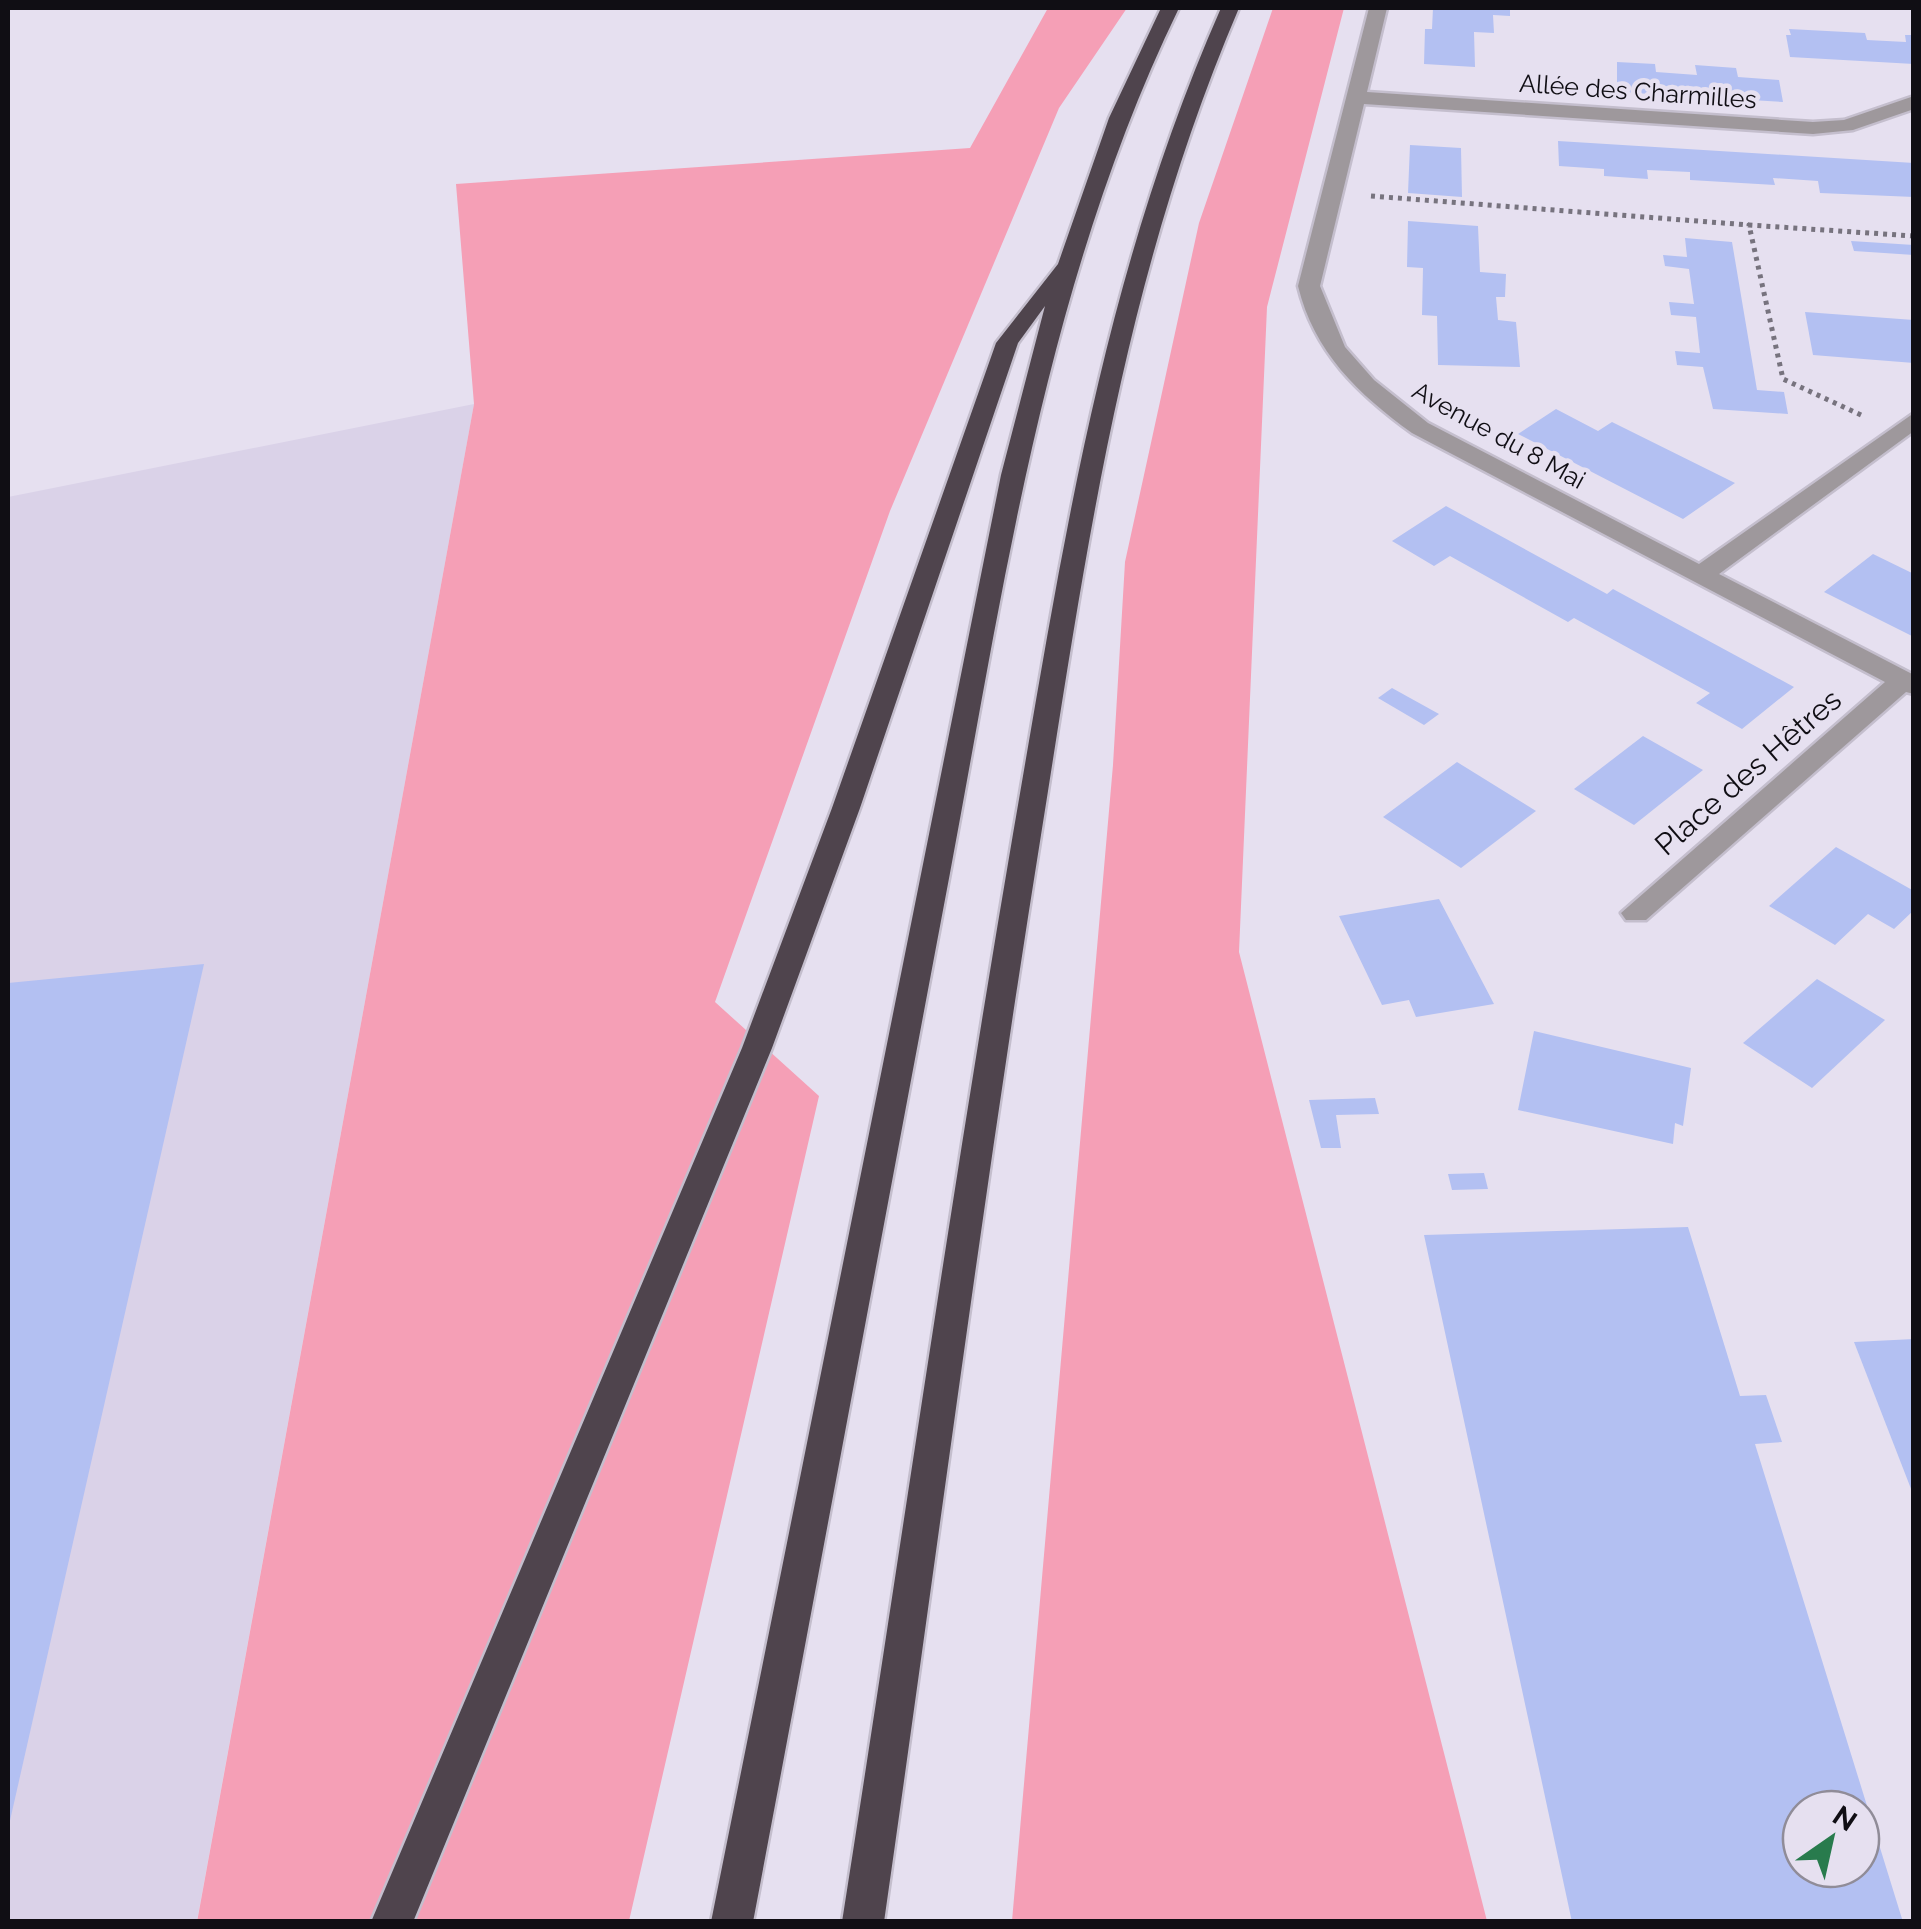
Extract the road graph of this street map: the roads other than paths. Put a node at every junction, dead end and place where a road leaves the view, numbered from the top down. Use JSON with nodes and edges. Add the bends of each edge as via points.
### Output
{"nodes":[{"id":1,"x":1170,"y":8,"type":"edge"},
{"id":2,"x":1230,"y":8,"type":"edge"},
{"id":3,"x":1378,"y":8,"type":"edge"},
{"id":4,"x":1356,"y":97,"type":"junction"},
{"id":5,"x":1914,"y":102,"type":"edge"},
{"id":6,"x":1071,"y":256,"type":"junction"},
{"id":7,"x":1905,"y":426,"type":"edge"},
{"id":8,"x":1699,"y":576,"type":"junction"},
{"id":9,"x":1908,"y":684,"type":"edge"},
{"id":10,"x":1636,"y":913,"type":"dead end"},
{"id":11,"x":392,"y":1922,"type":"edge"},
{"id":12,"x":732,"y":1922,"type":"edge"},
{"id":13,"x":863,"y":1922,"type":"edge"}],
"edges":[{"from":1,"to":6,"type":"highway","via":[[1141,67]]},
{"from":2,"to":13,"type":"highway","via":[[1194,88],[1155,209],[1115,342],[1085,486]]},
{"from":3,"to":4,"type":"street","name":"Avenue du 8 Mai"},
{"from":4,"to":5,"type":"street","name":"Allée des Charmilles","via":[[1813,128],[1846,126]]},
{"from":4,"to":8,"type":"street","name":"Avenue du 8 Mai","via":[[1309,286],[1318,322],[1359,379],[1420,428]]},
{"from":6,"to":11,"type":"highway","via":[[1007,343],[757,1048]]},
{"from":6,"to":12,"type":"highway","via":[[999,539]]},
{"from":7,"to":8,"type":"street"},
{"from":8,"to":9,"type":"street","name":"Avenue du 8 Mai"},
{"from":9,"to":10,"type":"street","name":"Place des Hêtres"}]}
